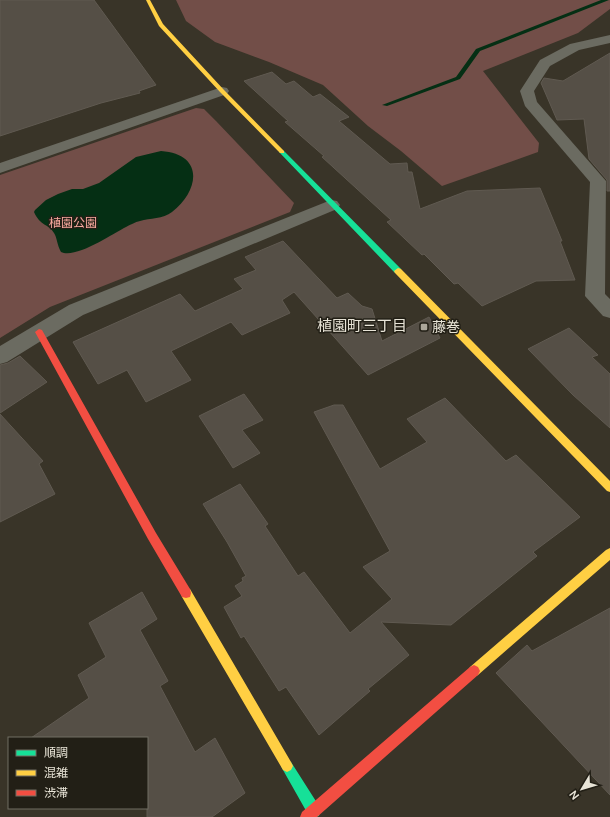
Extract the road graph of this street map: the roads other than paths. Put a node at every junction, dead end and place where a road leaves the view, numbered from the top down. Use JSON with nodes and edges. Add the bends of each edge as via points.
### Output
{"nodes":[{"id":1,"x":148,"y":0,"type":"edge"},
{"id":2,"x":610,"y":40,"type":"edge"},
{"id":3,"x":222,"y":91,"type":"junction"},
{"id":4,"x":0,"y":168,"type":"edge"},
{"id":5,"x":604,"y":180,"type":"edge"},
{"id":6,"x":331,"y":205,"type":"junction"},
{"id":7,"x":610,"y":311,"type":"edge"},
{"id":8,"x":40,"y":332,"type":"junction"},
{"id":9,"x":0,"y":356,"type":"edge"},
{"id":10,"x":610,"y":488,"type":"edge"},
{"id":11,"x":610,"y":553,"type":"edge"},
{"id":12,"x":310,"y":814,"type":"edge"}],
"edges":[{"from":1,"to":3,"type":"street","via":[[161,25]]},
{"from":2,"to":5,"type":"street","via":[[575,47],[545,63],[527,91],[530,103]]},
{"from":3,"to":4,"type":"street"},
{"from":3,"to":6,"type":"street"},
{"from":5,"to":7,"type":"street","via":[[595,296]]},
{"from":6,"to":8,"type":"street","via":[[76,310]]},
{"from":6,"to":10,"type":"street"},
{"from":8,"to":9,"type":"street"},
{"from":8,"to":12,"type":"street"},
{"from":11,"to":12,"type":"street"}]}
